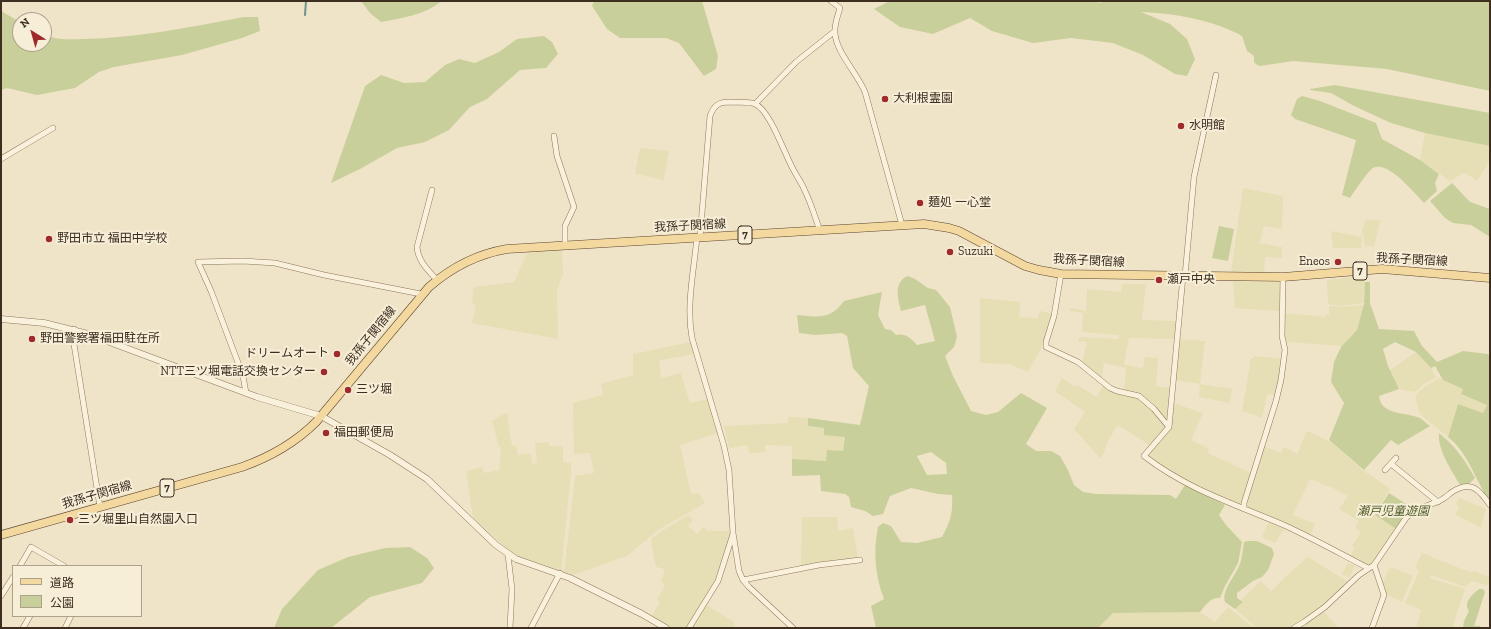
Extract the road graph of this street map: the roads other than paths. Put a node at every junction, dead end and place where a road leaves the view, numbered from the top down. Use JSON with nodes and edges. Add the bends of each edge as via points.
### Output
{"nodes":[{"id":1,"x":831,"y":1,"type":"edge"},
{"id":2,"x":835,"y":31,"type":"junction"},
{"id":3,"x":1216,"y":75,"type":"dead end"},
{"id":4,"x":755,"y":104,"type":"junction"},
{"id":5,"x":53,"y":128,"type":"dead end"},
{"id":6,"x":554,"y":136,"type":"dead end"},
{"id":7,"x":1,"y":159,"type":"edge"},
{"id":8,"x":432,"y":190,"type":"dead end"},
{"id":9,"x":902,"y":226,"type":"junction"},
{"id":10,"x":820,"y":231,"type":"junction"},
{"id":11,"x":698,"y":237,"type":"junction"},
{"id":12,"x":565,"y":245,"type":"junction"},
{"id":13,"x":1061,"y":274,"type":"junction"},
{"id":14,"x":1184,"y":276,"type":"junction"},
{"id":15,"x":1283,"y":278,"type":"junction"},
{"id":16,"x":1490,"y":278,"type":"edge"},
{"id":17,"x":437,"y":280,"type":"junction"},
{"id":18,"x":421,"y":294,"type":"junction"},
{"id":19,"x":1,"y":320,"type":"edge"},
{"id":20,"x":74,"y":329,"type":"junction"},
{"id":21,"x":246,"y":393,"type":"junction"},
{"id":22,"x":321,"y":416,"type":"junction"},
{"id":23,"x":1169,"y":427,"type":"junction"},
{"id":24,"x":1396,"y":458,"type":"dead end"},
{"id":25,"x":1391,"y":464,"type":"junction"},
{"id":26,"x":1385,"y":470,"type":"dead end"},
{"id":27,"x":1438,"y":502,"type":"junction"},
{"id":28,"x":1490,"y":505,"type":"edge"},
{"id":29,"x":100,"y":507,"type":"junction"},
{"id":30,"x":1244,"y":509,"type":"junction"},
{"id":31,"x":733,"y":533,"type":"junction"},
{"id":32,"x":1,"y":535,"type":"edge"},
{"id":33,"x":508,"y":555,"type":"junction"},
{"id":34,"x":860,"y":560,"type":"dead end"},
{"id":35,"x":21,"y":565,"type":"edge"},
{"id":36,"x":61,"y":565,"type":"edge"},
{"id":37,"x":1371,"y":567,"type":"junction"},
{"id":38,"x":560,"y":573,"type":"junction"},
{"id":39,"x":12,"y":579,"type":"edge"},
{"id":40,"x":743,"y":580,"type":"junction"},
{"id":41,"x":1,"y":596,"type":"edge"},
{"id":42,"x":29,"y":617,"type":"edge"},
{"id":43,"x":70,"y":617,"type":"edge"},
{"id":44,"x":23,"y":628,"type":"edge"},
{"id":45,"x":65,"y":628,"type":"edge"},
{"id":46,"x":510,"y":628,"type":"edge"},
{"id":47,"x":531,"y":628,"type":"edge"},
{"id":48,"x":666,"y":628,"type":"edge"},
{"id":49,"x":689,"y":628,"type":"edge"},
{"id":50,"x":792,"y":628,"type":"edge"},
{"id":51,"x":1294,"y":628,"type":"edge"},
{"id":52,"x":1372,"y":628,"type":"edge"}],
"edges":[{"from":1,"to":2,"type":"street","via":[[840,8]]},
{"from":2,"to":4,"type":"street","via":[[796,62]]},
{"from":2,"to":9,"type":"street","via":[[836,40],[865,92]]},
{"from":3,"to":14,"type":"street","via":[[1194,177]]},
{"from":4,"to":10,"type":"street","via":[[770,121],[805,190]]},
{"from":4,"to":11,"type":"street","via":[[724,102],[713,108],[710,116]]},
{"from":5,"to":7,"type":"street"},
{"from":6,"to":12,"type":"street","via":[[557,156],[574,207],[565,226]]},
{"from":8,"to":17,"type":"street","via":[[417,247],[423,264]]},
{"from":9,"to":10,"type":"main road","name":"我孫子関宿線","number":"7"},
{"from":9,"to":13,"type":"main road","name":"我孫子関宿線","number":"7","via":[[924,224],[949,228],[966,234],[1025,266]]},
{"from":10,"to":11,"type":"main road","name":"我孫子関宿線","number":"7"},
{"from":11,"to":12,"type":"main road","name":"我孫子関宿線","number":"7"},
{"from":11,"to":31,"type":"street","via":[[689,313],[690,326],[729,470]]},
{"from":12,"to":17,"type":"main road","name":"我孫子関宿線","number":"7","via":[[492,252],[462,263]]},
{"from":13,"to":14,"type":"main road","name":"我孫子関宿線","number":"7"},
{"from":13,"to":23,"type":"street","via":[[1046,347],[1078,362],[1110,388],[1139,396]]},
{"from":14,"to":15,"type":"main road","name":"我孫子関宿線","number":"7"},
{"from":14,"to":23,"type":"street"},
{"from":15,"to":16,"type":"main road","name":"我孫子関宿線","number":"7","via":[[1382,269]]},
{"from":15,"to":30,"type":"street","via":[[1282,336],[1286,350],[1281,380]]},
{"from":17,"to":18,"type":"main road","name":"我孫子関宿線","number":"7"},
{"from":18,"to":21,"type":"street","via":[[275,263],[198,262],[243,376]]},
{"from":18,"to":22,"type":"main road","name":"我孫子関宿線","number":"7"},
{"from":19,"to":20,"type":"street","via":[[44,323]]},
{"from":20,"to":21,"type":"street"},
{"from":20,"to":29,"type":"street","via":[[73,338]]},
{"from":21,"to":22,"type":"street"},
{"from":22,"to":29,"type":"main road","name":"我孫子関宿線","number":"7","via":[[295,440],[263,459]]},
{"from":22,"to":33,"type":"street","via":[[427,479]]},
{"from":23,"to":30,"type":"street","via":[[1144,456],[1181,481]]},
{"from":24,"to":25,"type":"street"},
{"from":25,"to":26,"type":"street"},
{"from":25,"to":27,"type":"street"},
{"from":27,"to":28,"type":"street","via":[[1464,485],[1479,491]]},
{"from":27,"to":37,"type":"street","via":[[1410,514]]},
{"from":29,"to":32,"type":"main road","name":"我孫子関宿線","number":"7"},
{"from":30,"to":37,"type":"street"},
{"from":31,"to":40,"type":"street","via":[[737,564]]},
{"from":31,"to":49,"type":"street","via":[[718,581]]},
{"from":33,"to":38,"type":"street"},
{"from":33,"to":46,"type":"street","via":[[512,589]]},
{"from":34,"to":40,"type":"street"},
{"from":35,"to":36,"type":"street","via":[[31,547]]},
{"from":37,"to":51,"type":"street","via":[[1325,607]]},
{"from":37,"to":52,"type":"street","via":[[1384,595]]},
{"from":38,"to":47,"type":"street"},
{"from":38,"to":48,"type":"street"},
{"from":39,"to":41,"type":"street"},
{"from":40,"to":50,"type":"street"},
{"from":42,"to":44,"type":"street"},
{"from":43,"to":45,"type":"street"}]}
